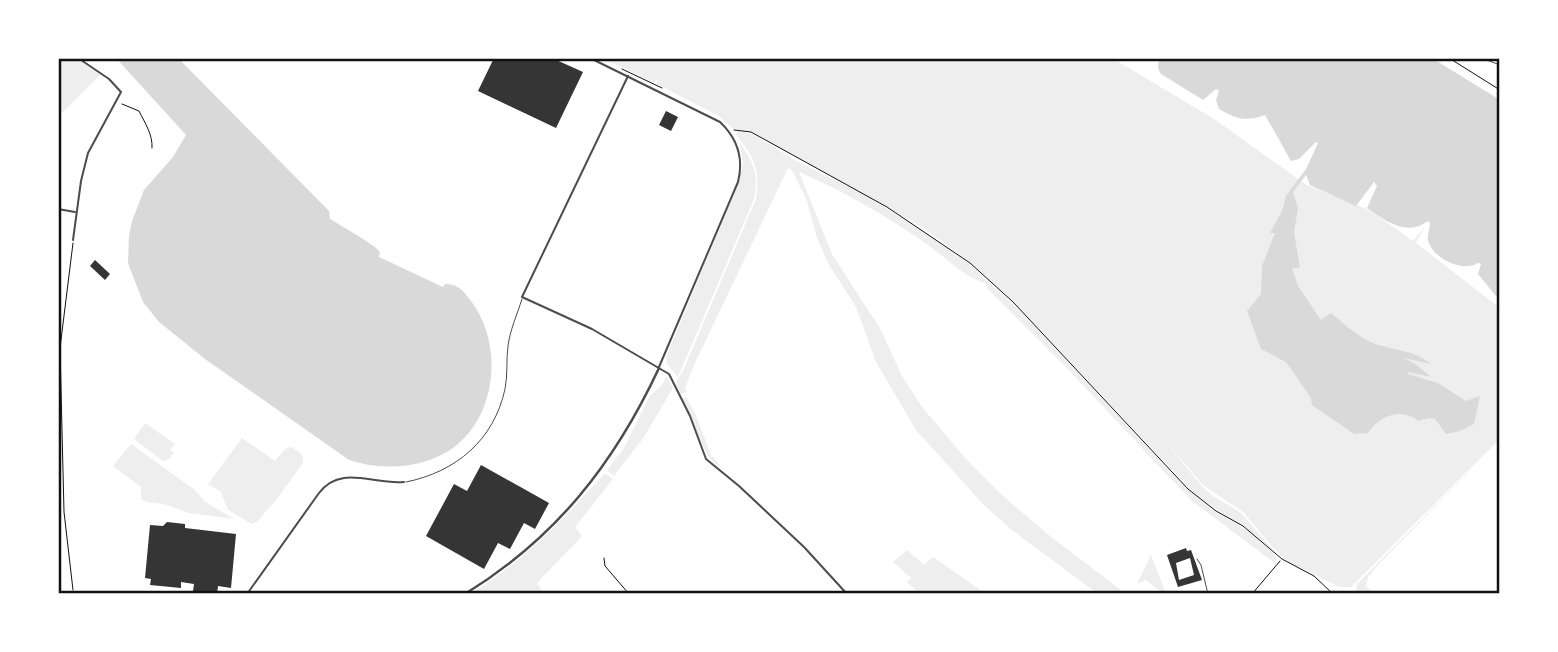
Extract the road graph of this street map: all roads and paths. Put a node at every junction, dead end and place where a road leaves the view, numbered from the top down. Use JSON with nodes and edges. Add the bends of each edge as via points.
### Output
{"nodes":[{"id":1,"x":78,"y":58,"type":"edge"},
{"id":2,"x":590,"y":58,"type":"edge"},
{"id":3,"x":1449,"y":58,"type":"edge"},
{"id":4,"x":1464,"y":58,"type":"edge"},
{"id":5,"x":1500,"y":65,"type":"edge"},
{"id":6,"x":628,"y":76,"type":"junction"},
{"id":7,"x":1500,"y":90,"type":"edge"},
{"id":8,"x":117,"y":101,"type":"junction"},
{"id":9,"x":732,"y":130,"type":"dead end"},
{"id":10,"x":152,"y":148,"type":"dead end"},
{"id":11,"x":58,"y":209,"type":"edge"},
{"id":12,"x":76,"y":212,"type":"junction"},
{"id":13,"x":73,"y":240,"type":"joint"},
{"id":14,"x":523,"y":297,"type":"junction"},
{"id":15,"x":659,"y":368,"type":"junction"},
{"id":16,"x":404,"y":482,"type":"joint"},
{"id":17,"x":604,"y":558,"type":"dead end"},
{"id":18,"x":1197,"y":559,"type":"dead end"},
{"id":19,"x":1282,"y":559,"type":"junction"},
{"id":20,"x":73,"y":590,"type":"dead end"},
{"id":21,"x":247,"y":594,"type":"edge"},
{"id":22,"x":465,"y":594,"type":"edge"},
{"id":23,"x":629,"y":594,"type":"edge"},
{"id":24,"x":847,"y":594,"type":"edge"},
{"id":25,"x":1208,"y":594,"type":"edge"},
{"id":26,"x":1252,"y":594,"type":"edge"},
{"id":27,"x":1333,"y":594,"type":"edge"}],
"edges":[{"from":1,"to":8,"type":"street","via":[[121,92]]},
{"from":2,"to":6,"type":"street"},
{"from":3,"to":7,"type":"path"},
{"from":4,"to":5,"type":"lane"},
{"from":6,"to":14,"type":"street"},
{"from":6,"to":15,"type":"street","via":[[720,122],[730,131],[740,155],[738,182]]},
{"from":8,"to":10,"type":"path","via":[[139,111],[152,135]]},
{"from":8,"to":12,"type":"street","via":[[89,153]]},
{"from":9,"to":19,"type":"path","via":[[751,132],[868,196],[970,263],[1013,302],[1188,489]]},
{"from":11,"to":12,"type":"street"},
{"from":12,"to":13,"type":"street"},
{"from":13,"to":20,"type":"path","via":[[60,348],[64,512]]},
{"from":14,"to":15,"type":"street","via":[[592,329]]},
{"from":14,"to":16,"type":"lane","via":[[508,345],[502,399],[487,432],[460,460],[434,475]]},
{"from":15,"to":22,"type":"street","via":[[625,434],[579,498],[527,550]]},
{"from":15,"to":24,"type":"street","via":[[672,377],[706,459],[804,547]]},
{"from":16,"to":21,"type":"street","via":[[343,476],[329,482]]},
{"from":17,"to":23,"type":"path","via":[[605,566]]},
{"from":18,"to":25,"type":"lane"},
{"from":19,"to":26,"type":"path"},
{"from":19,"to":27,"type":"path","via":[[1314,576]]}]}
